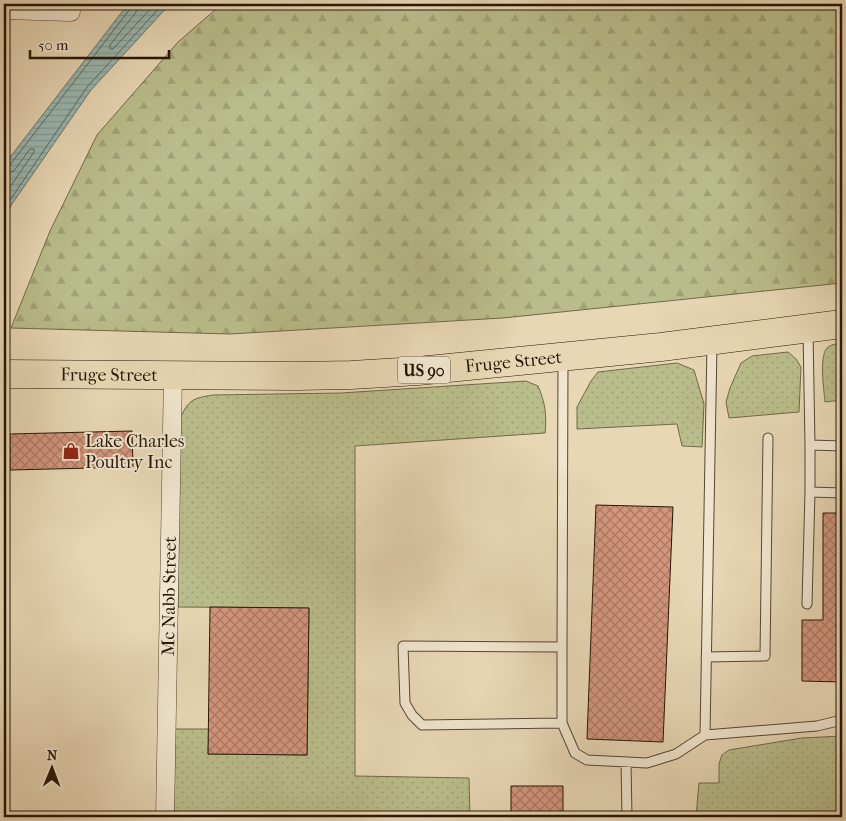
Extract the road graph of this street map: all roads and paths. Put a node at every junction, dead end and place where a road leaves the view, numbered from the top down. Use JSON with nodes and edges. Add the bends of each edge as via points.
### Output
{"nodes":[{"id":1,"x":4,"y":10,"type":"edge"},
{"id":2,"x":71,"y":12,"type":"dead end"},
{"id":3,"x":842,"y":324,"type":"edge"},
{"id":4,"x":808,"y":328,"type":"junction"},
{"id":5,"x":712,"y":340,"type":"junction"},
{"id":6,"x":563,"y":357,"type":"junction"},
{"id":7,"x":4,"y":374,"type":"edge"},
{"id":8,"x":173,"y":375,"type":"junction"},
{"id":9,"x":768,"y":438,"type":"dead end"},
{"id":10,"x":810,"y":445,"type":"junction"},
{"id":11,"x":842,"y":446,"type":"edge"},
{"id":12,"x":810,"y":492,"type":"junction"},
{"id":13,"x":842,"y":492,"type":"edge"},
{"id":14,"x":807,"y":604,"type":"dead end"},
{"id":15,"x":562,"y":647,"type":"junction"},
{"id":16,"x":706,"y":657,"type":"junction"},
{"id":17,"x":842,"y":720,"type":"edge"},
{"id":18,"x":562,"y":723,"type":"junction"},
{"id":19,"x":705,"y":735,"type":"junction"},
{"id":20,"x":626,"y":762,"type":"junction"},
{"id":21,"x":165,"y":817,"type":"edge"},
{"id":22,"x":627,"y":817,"type":"edge"}],
"edges":[{"from":1,"to":2,"type":"street"},
{"from":3,"to":4,"type":"main road","name":"Fruge Street","number":"US 90"},
{"from":4,"to":5,"type":"main road","name":"Fruge Street","number":"US 90"},
{"from":4,"to":10,"type":"lane"},
{"from":5,"to":6,"type":"main road","name":"Fruge Street","number":"US 90"},
{"from":5,"to":16,"type":"lane"},
{"from":6,"to":8,"type":"main road","name":"Fruge Street","number":"US 90","via":[[351,375]]},
{"from":6,"to":15,"type":"lane"},
{"from":7,"to":8,"type":"main road","name":"Fruge Street","number":"US 90"},
{"from":8,"to":21,"type":"street","name":"Mc Nabb Street"},
{"from":9,"to":16,"type":"lane","via":[[765,656]]},
{"from":10,"to":11,"type":"lane"},
{"from":10,"to":12,"type":"lane"},
{"from":12,"to":13,"type":"lane"},
{"from":12,"to":14,"type":"lane"},
{"from":15,"to":18,"type":"lane"},
{"from":15,"to":18,"type":"lane","via":[[403,646],[405,703],[422,725]]},
{"from":16,"to":19,"type":"lane"},
{"from":17,"to":19,"type":"lane","via":[[817,726]]},
{"from":18,"to":20,"type":"lane","via":[[575,753],[587,760]]},
{"from":19,"to":20,"type":"lane","via":[[676,754],[647,762]]},
{"from":20,"to":22,"type":"lane"}]}
